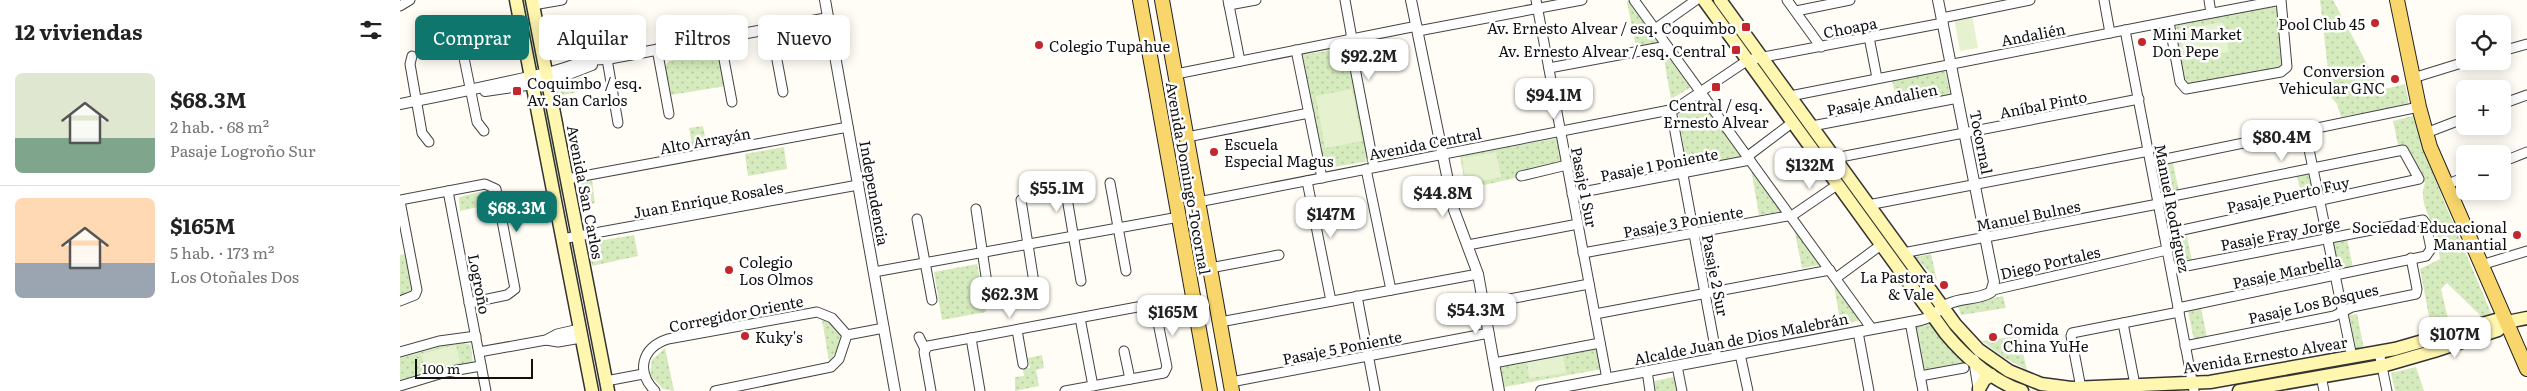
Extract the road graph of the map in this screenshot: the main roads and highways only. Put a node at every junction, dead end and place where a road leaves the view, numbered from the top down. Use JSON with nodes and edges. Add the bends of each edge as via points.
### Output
{"nodes":[{"id":1,"x":516,"y":0,"type":"edge"},
{"id":2,"x":1140,"y":0,"type":"edge"},
{"id":3,"x":1162,"y":0,"type":"edge"},
{"id":4,"x":1704,"y":0,"type":"edge"},
{"id":5,"x":1720,"y":0,"type":"edge"},
{"id":6,"x":2397,"y":0,"type":"edge"},
{"id":7,"x":533,"y":3,"type":"edge"},
{"id":8,"x":1188,"y":144,"type":"junction"},
{"id":9,"x":1168,"y":154,"type":"junction"},
{"id":10,"x":1210,"y":268,"type":"junction"},
{"id":11,"x":1189,"y":270,"type":"junction"},
{"id":12,"x":2527,"y":318,"type":"edge"},
{"id":13,"x":2507,"y":322,"type":"junction"},
{"id":14,"x":2527,"y":369,"type":"edge"},
{"id":15,"x":1991,"y":376,"type":"junction"},
{"id":16,"x":607,"y":386,"type":"edge"},
{"id":17,"x":1231,"y":387,"type":"edge"},
{"id":18,"x":2193,"y":387,"type":"edge"},
{"id":19,"x":2083,"y":389,"type":"edge"},
{"id":20,"x":2264,"y":389,"type":"edge"},
{"id":21,"x":1979,"y":390,"type":"edge"},
{"id":22,"x":592,"y":391,"type":"edge"},
{"id":23,"x":1210,"y":391,"type":"edge"},
{"id":24,"x":2022,"y":391,"type":"edge"},
{"id":25,"x":2239,"y":391,"type":"edge"}],
"edges":[{"from":1,"to":22,"type":"main road"},
{"from":2,"to":9,"type":"main road","name":"Avenida Domingo Tocornal"},
{"from":3,"to":8,"type":"main road","name":"Avenida Domingo Tocornal"},
{"from":4,"to":15,"type":"main road","via":[[1969,366]]},
{"from":5,"to":19,"type":"main road","name":"Avenida Ernesto Alvear","via":[[1942,308],[1971,342],[2019,376],[2051,386]]},
{"from":6,"to":13,"type":"main road","via":[[2426,133]]},
{"from":7,"to":16,"type":"main road","name":"Avenida San Carlos"},
{"from":8,"to":9,"type":"main road"},
{"from":8,"to":10,"type":"main road","name":"Avenida Domingo Tocornal"},
{"from":9,"to":11,"type":"main road","name":"Avenida Domingo Tocornal"},
{"from":10,"to":11,"type":"main road","via":[[1200,277]]},
{"from":10,"to":17,"type":"main road","name":"Avenida Domingo Tocornal"},
{"from":11,"to":23,"type":"main road","name":"Avenida Domingo Tocornal"},
{"from":12,"to":13,"type":"main road"},
{"from":13,"to":14,"type":"main road"},
{"from":13,"to":18,"type":"main road","name":"Avenida Ernesto Alvear","via":[[2496,320],[2380,352]]},
{"from":13,"to":20,"type":"main road","name":"Avenida Ernesto Alvear","via":[[2498,330],[2382,366]]},
{"from":15,"to":21,"type":"main road","via":[[1984,380]]},
{"from":15,"to":24,"type":"main road"},
{"from":18,"to":19,"type":"main road","name":"Avenida Ernesto Alvear","via":[[2135,385]]},
{"from":20,"to":25,"type":"main road","name":"Avenida Ernesto Alvear"}]}
